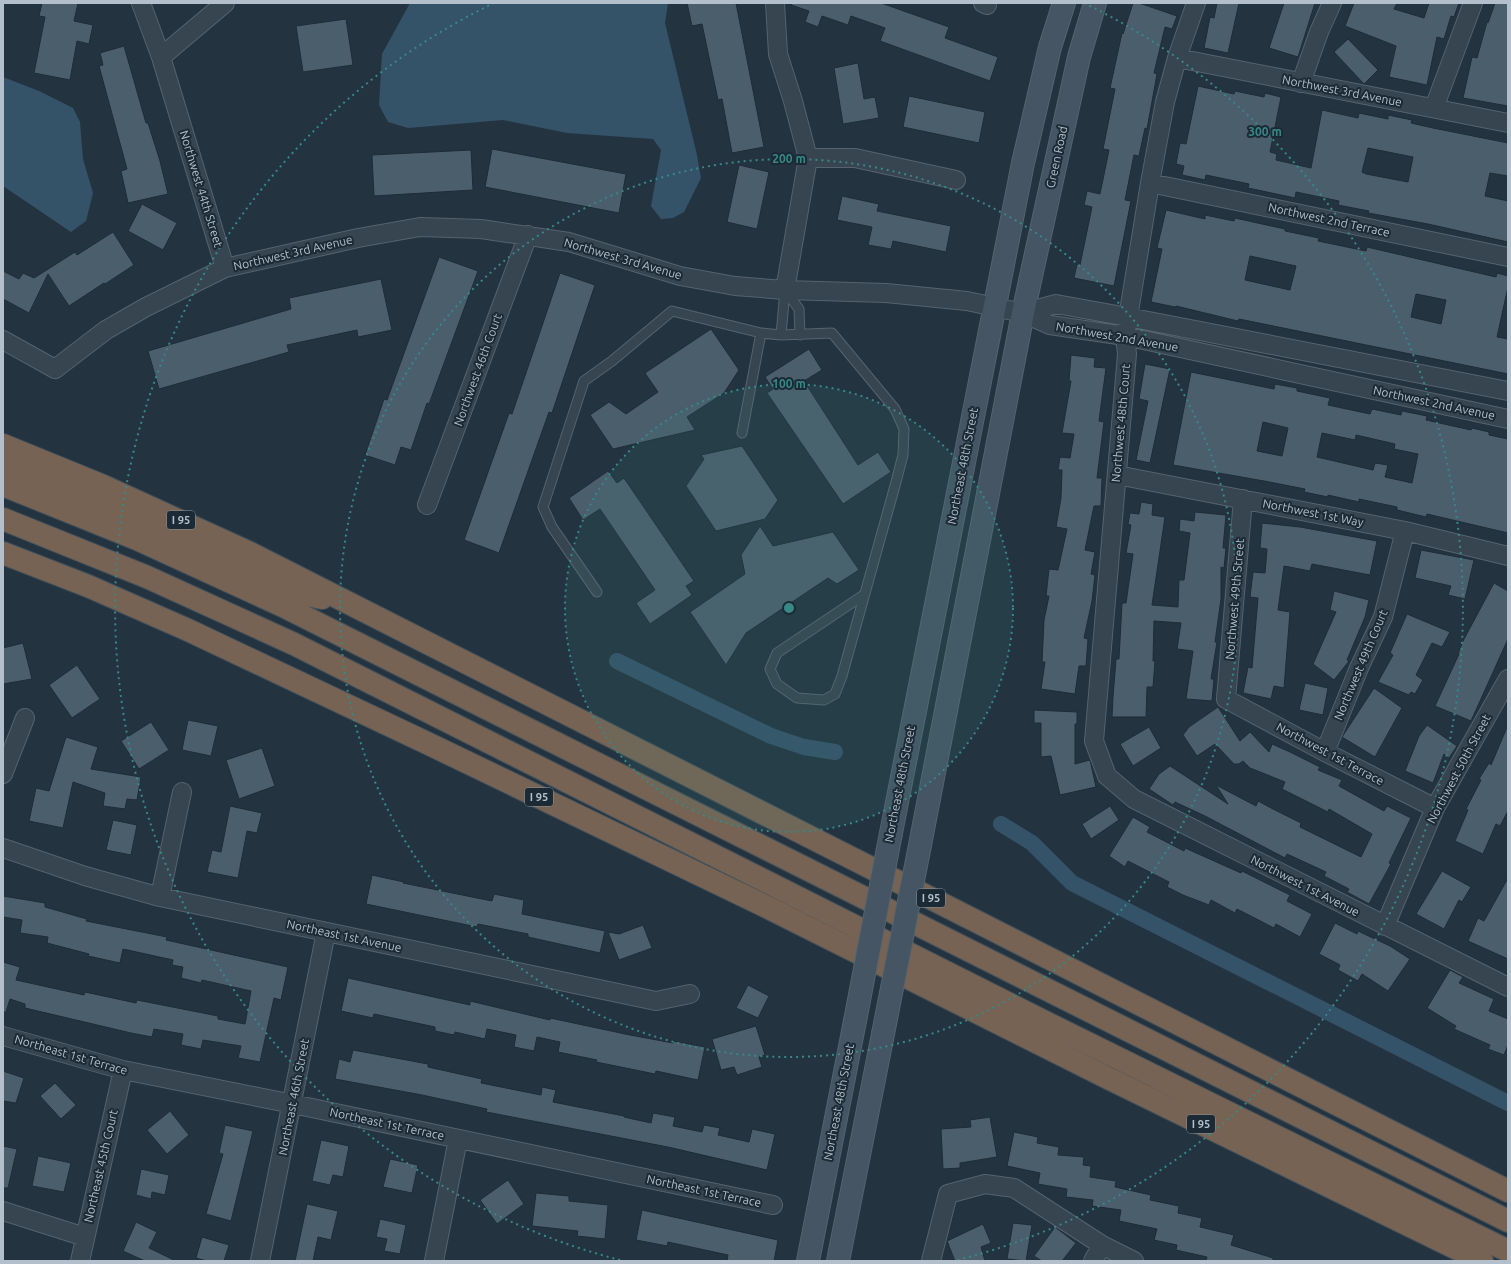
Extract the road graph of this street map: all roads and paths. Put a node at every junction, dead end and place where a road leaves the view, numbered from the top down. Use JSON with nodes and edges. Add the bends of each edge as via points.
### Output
{"nodes":[{"id":1,"x":141,"y":3,"type":"edge"},
{"id":2,"x":226,"y":3,"type":"edge"},
{"id":3,"x":775,"y":3,"type":"edge"},
{"id":4,"x":1064,"y":3,"type":"edge"},
{"id":5,"x":1095,"y":3,"type":"edge"},
{"id":6,"x":1196,"y":3,"type":"edge"},
{"id":7,"x":1332,"y":3,"type":"edge"},
{"id":8,"x":1473,"y":3,"type":"edge"},
{"id":9,"x":161,"y":57,"type":"junction"},
{"id":10,"x":1177,"y":58,"type":"junction"},
{"id":11,"x":1301,"y":83,"type":"junction"},
{"id":12,"x":1434,"y":108,"type":"junction"},
{"id":13,"x":1508,"y":123,"type":"edge"},
{"id":14,"x":808,"y":158,"type":"junction"},
{"id":15,"x":956,"y":180,"type":"dead end"},
{"id":16,"x":1150,"y":183,"type":"junction"},
{"id":17,"x":528,"y":235,"type":"junction"},
{"id":18,"x":1508,"y":257,"type":"edge"},
{"id":19,"x":226,"y":268,"type":"junction"},
{"id":20,"x":786,"y":290,"type":"junction"},
{"id":21,"x":995,"y":307,"type":"junction"},
{"id":22,"x":1023,"y":313,"type":"junction"},
{"id":23,"x":1128,"y":317,"type":"junction"},
{"id":24,"x":761,"y":333,"type":"junction"},
{"id":25,"x":781,"y":335,"type":"junction"},
{"id":26,"x":800,"y":335,"type":"junction"},
{"id":27,"x":1125,"y":336,"type":"junction"},
{"id":28,"x":3,"y":340,"type":"edge"},
{"id":29,"x":1508,"y":391,"type":"edge"},
{"id":30,"x":1508,"y":419,"type":"edge"},
{"id":31,"x":742,"y":433,"type":"dead end"},
{"id":32,"x":3,"y":445,"type":"edge"},
{"id":33,"x":3,"y":466,"type":"edge"},
{"id":34,"x":1117,"y":475,"type":"junction"},
{"id":35,"x":3,"y":485,"type":"edge"},
{"id":36,"x":1243,"y":499,"type":"junction"},
{"id":37,"x":427,"y":505,"type":"dead end"},
{"id":38,"x":3,"y":519,"type":"edge"},
{"id":39,"x":1405,"y":531,"type":"junction"},
{"id":40,"x":3,"y":553,"type":"edge"},
{"id":41,"x":1508,"y":556,"type":"edge"},
{"id":42,"x":597,"y":592,"type":"dead end"},
{"id":43,"x":865,"y":594,"type":"junction"},
{"id":44,"x":354,"y":605,"type":"junction"},
{"id":45,"x":1508,"y":679,"type":"edge"},
{"id":46,"x":1226,"y":699,"type":"joint"},
{"id":47,"x":24,"y":718,"type":"dead end"},
{"id":48,"x":1325,"y":752,"type":"junction"},
{"id":49,"x":3,"y":774,"type":"edge"},
{"id":50,"x":1107,"y":776,"type":"joint"},
{"id":51,"x":182,"y":792,"type":"dead end"},
{"id":52,"x":1436,"y":808,"type":"junction"},
{"id":53,"x":3,"y":848,"type":"edge"},
{"id":54,"x":160,"y":897,"type":"junction"},
{"id":55,"x":1385,"y":926,"type":"junction"},
{"id":56,"x":326,"y":932,"type":"junction"},
{"id":57,"x":1508,"y":987,"type":"edge"},
{"id":58,"x":690,"y":994,"type":"dead end"},
{"id":59,"x":3,"y":1036,"type":"edge"},
{"id":60,"x":123,"y":1070,"type":"junction"},
{"id":61,"x":292,"y":1104,"type":"junction"},
{"id":62,"x":458,"y":1139,"type":"junction"},
{"id":63,"x":1508,"y":1191,"type":"edge"},
{"id":64,"x":773,"y":1206,"type":"dead end"},
{"id":65,"x":3,"y":1212,"type":"edge"},
{"id":66,"x":1508,"y":1221,"type":"edge"},
{"id":67,"x":84,"y":1237,"type":"junction"},
{"id":68,"x":1102,"y":1245,"type":"junction"},
{"id":69,"x":1508,"y":1251,"type":"edge"},
{"id":70,"x":80,"y":1261,"type":"edge"},
{"id":71,"x":260,"y":1261,"type":"edge"},
{"id":72,"x":434,"y":1261,"type":"edge"},
{"id":73,"x":808,"y":1261,"type":"edge"},
{"id":74,"x":838,"y":1261,"type":"edge"},
{"id":75,"x":931,"y":1261,"type":"edge"},
{"id":76,"x":1093,"y":1261,"type":"edge"},
{"id":77,"x":1134,"y":1261,"type":"edge"},
{"id":78,"x":1482,"y":1261,"type":"edge"}],
"edges":[{"from":1,"to":9,"type":"street"},
{"from":2,"to":9,"type":"street"},
{"from":3,"to":14,"type":"street","via":[[778,54],[794,101]]},
{"from":4,"to":21,"type":"main road","via":[[1050,47],[1023,163]]},
{"from":5,"to":22,"type":"main road","name":"Green Road","via":[[1079,57]]},
{"from":6,"to":10,"type":"street","name":"Northwest 48th Court"},
{"from":7,"to":11,"type":"street"},
{"from":8,"to":12,"type":"street"},
{"from":9,"to":19,"type":"street","name":"Northwest 44th Street"},
{"from":10,"to":11,"type":"street","name":"Northwest 3rd Avenue"},
{"from":10,"to":16,"type":"street","name":"Northwest 48th Court","via":[[1165,102]]},
{"from":11,"to":12,"type":"street","name":"Northwest 3rd Avenue"},
{"from":12,"to":13,"type":"street","name":"Northwest 3rd Avenue"},
{"from":14,"to":15,"type":"street","via":[[855,158]]},
{"from":14,"to":20,"type":"street"},
{"from":16,"to":18,"type":"street","name":"Northwest 2nd Terrace"},
{"from":16,"to":23,"type":"street","name":"Northwest 48th Court"},
{"from":17,"to":19,"type":"street","name":"Northwest 3rd Avenue","via":[[481,229],[420,227],[358,238]]},
{"from":17,"to":20,"type":"street","name":"Northwest 3rd Avenue","via":[[569,242],[680,276],[735,286]]},
{"from":17,"to":37,"type":"street","name":"Northwest 46th Court"},
{"from":19,"to":28,"type":"street","via":[[146,307],[106,330],[55,369]]},
{"from":20,"to":21,"type":"street","name":"Northwest 3rd Avenue","via":[[886,293],[967,301]]},
{"from":20,"to":25,"type":"lane"},
{"from":20,"to":26,"type":"lane","via":[[799,309]]},
{"from":21,"to":22,"type":"street","name":"Northwest 3rd Avenue"},
{"from":21,"to":73,"type":"main road","name":"Northeast 48th Street","bridge":true},
{"from":22,"to":23,"type":"street","name":"Northwest 2nd Avenue","via":[[1056,304]]},
{"from":22,"to":27,"type":"street","name":"Northwest 2nd Avenue","via":[[1050,325]]},
{"from":22,"to":74,"type":"main road","bridge":true},
{"from":23,"to":27,"type":"street","name":"Northwest 48th Court"},
{"from":23,"to":29,"type":"street","name":"Northwest 2nd Avenue"},
{"from":24,"to":25,"type":"lane"},
{"from":24,"to":31,"type":"lane"},
{"from":24,"to":42,"type":"lane","via":[[672,311],[584,381],[543,507],[552,527]]},
{"from":25,"to":26,"type":"lane"},
{"from":26,"to":43,"type":"lane","via":[[832,333],[895,409],[904,429],[904,455]]},
{"from":27,"to":30,"type":"street","name":"Northwest 2nd Avenue"},
{"from":27,"to":34,"type":"street","name":"Northwest 48th Court","via":[[1127,354]]},
{"from":32,"to":44,"type":"highway","number":"I 95","via":[[201,530]]},
{"from":33,"to":44,"type":"highway","via":[[93,502],[287,591]]},
{"from":34,"to":36,"type":"street","name":"Northwest 1st Way"},
{"from":34,"to":50,"type":"street","name":"Northwest 48th Court","via":[[1094,741]]},
{"from":35,"to":66,"type":"highway","via":[[137,539],[302,615]]},
{"from":36,"to":39,"type":"street","name":"Northwest 1st Way"},
{"from":36,"to":46,"type":"street","name":"Northwest 49th Street"},
{"from":38,"to":69,"type":"highway","via":[[147,577],[294,644]]},
{"from":39,"to":41,"type":"street","name":"Northwest 1st Way"},
{"from":39,"to":48,"type":"street","name":"Northwest 49th Court","via":[[1383,616]]},
{"from":40,"to":78,"type":"highway","number":"I 95","via":[[88,586],[188,630],[441,749],[768,907],[1110,1079]]},
{"from":43,"to":43,"type":"lane","via":[[835,694],[824,700],[797,698],[777,684],[770,669],[777,653]]},
{"from":44,"to":63,"type":"highway","number":"I 95"},
{"from":45,"to":52,"type":"street","name":"Northwest 50th Street"},
{"from":46,"to":48,"type":"street","name":"Northwest 1st Terrace"},
{"from":47,"to":49,"type":"street"},
{"from":48,"to":52,"type":"street","name":"Northwest 1st Terrace"},
{"from":50,"to":55,"type":"street","name":"Northwest 1st Avenue","via":[[1134,799]]},
{"from":51,"to":54,"type":"street"},
{"from":52,"to":55,"type":"street","name":"Northwest 50th Street"},
{"from":53,"to":54,"type":"street","name":"Northeast 1st Avenue","via":[[85,876]]},
{"from":54,"to":56,"type":"street","name":"Northeast 1st Avenue"},
{"from":55,"to":57,"type":"street","name":"Northwest 1st Avenue"},
{"from":56,"to":58,"type":"street","name":"Northeast 1st Avenue","via":[[656,1001]]},
{"from":56,"to":61,"type":"street","name":"Northeast 46th Street"},
{"from":59,"to":60,"type":"street","name":"Northeast 1st Terrace"},
{"from":60,"to":61,"type":"street","name":"Northeast 1st Terrace"},
{"from":60,"to":67,"type":"street","name":"Northeast 45th Court"},
{"from":61,"to":62,"type":"street","name":"Northeast 1st Terrace"},
{"from":61,"to":71,"type":"street","name":"Northeast 46th Street"},
{"from":62,"to":64,"type":"street","name":"Northeast 1st Terrace"},
{"from":62,"to":72,"type":"street"},
{"from":65,"to":67,"type":"street"},
{"from":67,"to":70,"type":"street","name":"Northeast 45th Court"},
{"from":68,"to":75,"type":"street","via":[[1014,1188],[985,1184],[948,1194]]},
{"from":68,"to":76,"type":"street"},
{"from":68,"to":77,"type":"street"}]}
